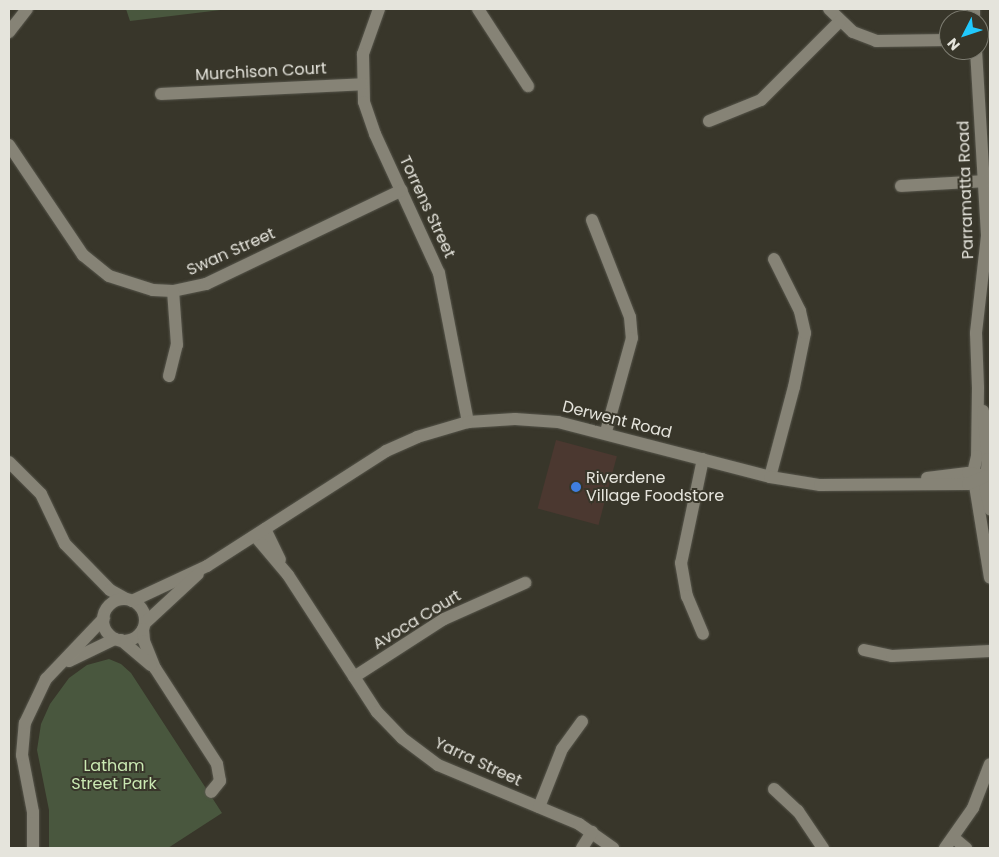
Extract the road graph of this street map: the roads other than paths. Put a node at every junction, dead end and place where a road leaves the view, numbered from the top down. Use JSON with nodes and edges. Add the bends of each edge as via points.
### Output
{"nodes":[{"id":1,"x":27,"y":9,"type":"edge"},
{"id":2,"x":379,"y":9,"type":"edge"},
{"id":3,"x":478,"y":9,"type":"edge"},
{"id":4,"x":830,"y":9,"type":"edge"},
{"id":5,"x":840,"y":21,"type":"junction"},
{"id":6,"x":9,"y":32,"type":"edge"},
{"id":7,"x":939,"y":40,"type":"edge"},
{"id":8,"x":977,"y":60,"type":"edge"},
{"id":9,"x":362,"y":84,"type":"junction"},
{"id":10,"x":528,"y":86,"type":"dead end"},
{"id":11,"x":161,"y":94,"type":"dead end"},
{"id":12,"x":709,"y":121,"type":"dead end"},
{"id":13,"x":9,"y":145,"type":"edge"},
{"id":14,"x":985,"y":181,"type":"junction"},
{"id":15,"x":901,"y":186,"type":"dead end"},
{"id":16,"x":402,"y":190,"type":"junction"},
{"id":17,"x":592,"y":220,"type":"dead end"},
{"id":18,"x":774,"y":259,"type":"dead end"},
{"id":19,"x":173,"y":291,"type":"junction"},
{"id":20,"x":169,"y":376,"type":"dead end"},
{"id":21,"x":468,"y":422,"type":"junction"},
{"id":22,"x":606,"y":432,"type":"junction"},
{"id":23,"x":703,"y":459,"type":"junction"},
{"id":24,"x":9,"y":462,"type":"edge"},
{"id":25,"x":770,"y":477,"type":"junction"},
{"id":26,"x":977,"y":477,"type":"junction"},
{"id":27,"x":990,"y":509,"type":"edge"},
{"id":28,"x":260,"y":533,"type":"junction"},
{"id":29,"x":990,"y":534,"type":"edge"},
{"id":30,"x":989,"y":559,"type":"edge"},
{"id":31,"x":207,"y":566,"type":"junction"},
{"id":32,"x":990,"y":578,"type":"edge"},
{"id":33,"x":99,"y":579,"type":"junction"},
{"id":34,"x":525,"y":583,"type":"dead end"},
{"id":35,"x":129,"y":600,"type":"junction"},
{"id":36,"x":104,"y":615,"type":"junction"},
{"id":37,"x":144,"y":626,"type":"junction"},
{"id":38,"x":703,"y":634,"type":"dead end"},
{"id":39,"x":118,"y":640,"type":"junction"},
{"id":40,"x":864,"y":650,"type":"dead end"},
{"id":41,"x":990,"y":651,"type":"edge"},
{"id":42,"x":60,"y":666,"type":"junction"},
{"id":43,"x":154,"y":668,"type":"junction"},
{"id":44,"x":354,"y":677,"type":"junction"},
{"id":45,"x":582,"y":721,"type":"dead end"},
{"id":46,"x":990,"y":764,"type":"edge"},
{"id":47,"x":774,"y":789,"type":"dead end"},
{"id":48,"x":211,"y":792,"type":"dead end"},
{"id":49,"x":539,"y":807,"type":"junction"},
{"id":50,"x":592,"y":832,"type":"junction"},
{"id":51,"x":949,"y":843,"type":"edge"},
{"id":52,"x":33,"y":848,"type":"edge"},
{"id":53,"x":582,"y":848,"type":"edge"},
{"id":54,"x":613,"y":848,"type":"edge"},
{"id":55,"x":823,"y":848,"type":"edge"},
{"id":56,"x":966,"y":848,"type":"edge"}],
"edges":[{"from":1,"to":6,"type":"street"},
{"from":2,"to":9,"type":"street","name":"Torrens Street","via":[[365,44]]},
{"from":3,"to":10,"type":"street"},
{"from":4,"to":5,"type":"street"},
{"from":5,"to":7,"type":"street","via":[[863,37],[886,43]]},
{"from":5,"to":12,"type":"street","via":[[760,100]]},
{"from":8,"to":14,"type":"street","name":"Parramatta Road"},
{"from":9,"to":11,"type":"street","name":"Murchison Court"},
{"from":9,"to":16,"type":"street","name":"Torrens Street","via":[[369,118]]},
{"from":13,"to":19,"type":"street","name":"Swan Street","via":[[70,239],[91,262],[122,282]]},
{"from":14,"to":15,"type":"street"},
{"from":14,"to":26,"type":"street","name":"Parramatta Road","via":[[987,236],[976,333],[978,388],[988,459]]},
{"from":16,"to":19,"type":"street","name":"Swan Street","via":[[220,278],[191,289]]},
{"from":16,"to":21,"type":"street","name":"Torrens Street","via":[[442,284]]},
{"from":17,"to":22,"type":"street","via":[[630,317],[632,338]]},
{"from":18,"to":25,"type":"street","via":[[800,311],[805,333],[802,356]]},
{"from":19,"to":20,"type":"street","via":[[177,345]]},
{"from":21,"to":22,"type":"street","name":"Derwent Road","via":[[551,421]]},
{"from":21,"to":28,"type":"street","name":"Derwent Road","via":[[425,434],[386,451]]},
{"from":22,"to":23,"type":"street","name":"Derwent Road"},
{"from":23,"to":25,"type":"street","name":"Derwent Road"},
{"from":23,"to":38,"type":"street","via":[[681,563],[687,596]]},
{"from":24,"to":33,"type":"street","via":[[41,494],[59,537]]},
{"from":25,"to":26,"type":"street","name":"Derwent Road","via":[[820,485]]},
{"from":26,"to":27,"type":"street","name":"Parramatta Road"},
{"from":26,"to":30,"type":"street","name":"Parramatta Road"},
{"from":28,"to":31,"type":"street","name":"Derwent Road"},
{"from":28,"to":44,"type":"street","name":"Yarra Street"},
{"from":29,"to":30,"type":"street","name":"Parramatta Road"},
{"from":30,"to":32,"type":"street","name":"Parramatta Road"},
{"from":31,"to":35,"type":"street","name":"Derwent Road"},
{"from":31,"to":37,"type":"street","name":"Derwent Road"},
{"from":33,"to":35,"type":"street"},
{"from":33,"to":36,"type":"street"},
{"from":34,"to":44,"type":"street","name":"Avoca Court","via":[[444,619]]},
{"from":35,"to":36,"type":"street","via":[[114,602]]},
{"from":35,"to":37,"type":"street","via":[[142,610]]},
{"from":36,"to":39,"type":"street","via":[[106,630]]},
{"from":36,"to":42,"type":"street"},
{"from":37,"to":39,"type":"street","via":[[133,639]]},
{"from":37,"to":43,"type":"street","via":[[144,641]]},
{"from":39,"to":42,"type":"street"},
{"from":39,"to":43,"type":"street"},
{"from":40,"to":41,"type":"street","via":[[892,656]]},
{"from":42,"to":52,"type":"street","via":[[32,702],[23,735],[22,755],[33,812]]},
{"from":43,"to":48,"type":"street","via":[[216,764],[220,781]]},
{"from":44,"to":49,"type":"street","name":"Yarra Street","via":[[389,725],[426,757],[469,780]]},
{"from":45,"to":49,"type":"street","via":[[562,749]]},
{"from":46,"to":51,"type":"street","via":[[973,808]]},
{"from":47,"to":55,"type":"street","via":[[798,810]]},
{"from":49,"to":50,"type":"street","name":"Yarra Street"},
{"from":50,"to":53,"type":"street"},
{"from":50,"to":54,"type":"street","name":"Yarra Street"},
{"from":51,"to":56,"type":"street"}]}
